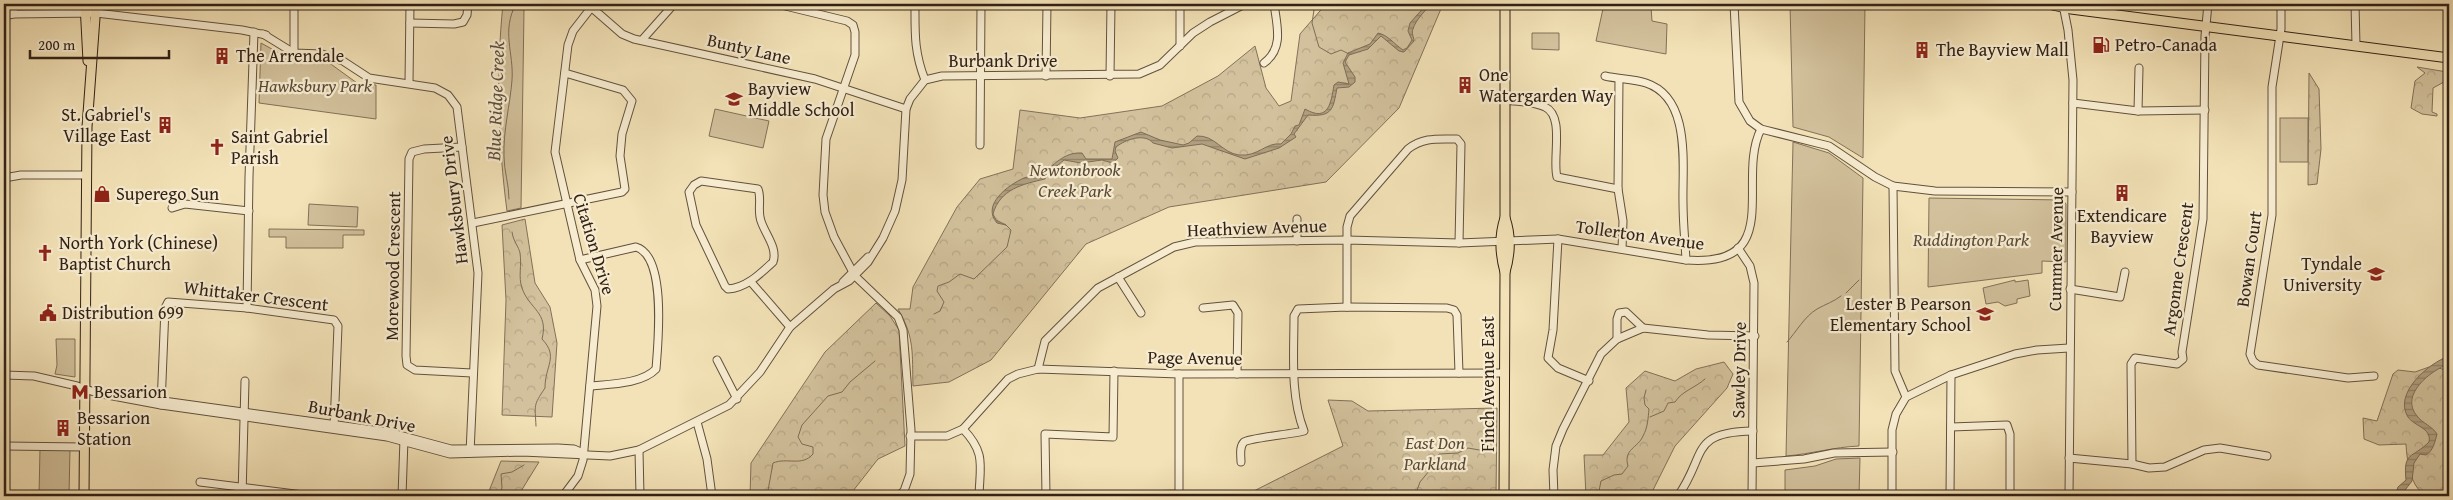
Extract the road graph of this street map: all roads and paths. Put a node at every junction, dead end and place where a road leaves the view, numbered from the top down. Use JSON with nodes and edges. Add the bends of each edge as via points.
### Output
{"nodes":[{"id":1,"x":14,"y":4,"type":"edge"},
{"id":2,"x":294,"y":4,"type":"edge"},
{"id":3,"x":410,"y":4,"type":"edge"},
{"id":4,"x":468,"y":4,"type":"edge"},
{"id":5,"x":674,"y":4,"type":"edge"},
{"id":6,"x":778,"y":4,"type":"edge"},
{"id":7,"x":915,"y":4,"type":"edge"},
{"id":8,"x":981,"y":4,"type":"edge"},
{"id":9,"x":1048,"y":4,"type":"edge"},
{"id":10,"x":1111,"y":4,"type":"edge"},
{"id":11,"x":1180,"y":4,"type":"edge"},
{"id":12,"x":1245,"y":4,"type":"edge"},
{"id":13,"x":1274,"y":4,"type":"edge"},
{"id":14,"x":1505,"y":4,"type":"edge"},
{"id":15,"x":1734,"y":4,"type":"edge"},
{"id":16,"x":2048,"y":4,"type":"edge"},
{"id":17,"x":2208,"y":4,"type":"edge"},
{"id":18,"x":2281,"y":4,"type":"edge"},
{"id":19,"x":2355,"y":4,"type":"edge"},
{"id":20,"x":593,"y":6,"type":"edge"},
{"id":21,"x":2063,"y":6,"type":"edge"},
{"id":22,"x":85,"y":8,"type":"edge"},
{"id":23,"x":96,"y":8,"type":"edge"},
{"id":24,"x":13,"y":14,"type":"junction"},
{"id":25,"x":4,"y":16,"type":"edge"},
{"id":26,"x":410,"y":23,"type":"junction"},
{"id":27,"x":2206,"y":26,"type":"junction"},
{"id":28,"x":254,"y":32,"type":"junction"},
{"id":29,"x":2280,"y":36,"type":"junction"},
{"id":30,"x":294,"y":38,"type":"junction"},
{"id":31,"x":642,"y":40,"type":"junction"},
{"id":32,"x":280,"y":44,"type":"junction"},
{"id":33,"x":2356,"y":45,"type":"junction"},
{"id":34,"x":1180,"y":46,"type":"junction"},
{"id":35,"x":294,"y":53,"type":"junction"},
{"id":36,"x":2449,"y":58,"type":"edge"},
{"id":37,"x":1264,"y":63,"type":"dead end"},
{"id":38,"x":2139,"y":68,"type":"dead end"},
{"id":39,"x":565,"y":73,"type":"junction"},
{"id":40,"x":982,"y":75,"type":"junction"},
{"id":41,"x":1046,"y":76,"type":"junction"},
{"id":42,"x":1110,"y":76,"type":"junction"},
{"id":43,"x":1605,"y":76,"type":"dead end"},
{"id":44,"x":1618,"y":79,"type":"junction"},
{"id":45,"x":926,"y":80,"type":"junction"},
{"id":46,"x":409,"y":83,"type":"junction"},
{"id":47,"x":89,"y":86,"type":"junction"},
{"id":48,"x":845,"y":88,"type":"junction"},
{"id":49,"x":1506,"y":100,"type":"junction"},
{"id":50,"x":2073,"y":103,"type":"junction"},
{"id":51,"x":906,"y":109,"type":"junction"},
{"id":52,"x":2205,"y":110,"type":"junction"},
{"id":53,"x":2138,"y":111,"type":"junction"},
{"id":54,"x":1761,"y":129,"type":"junction"},
{"id":55,"x":980,"y":145,"type":"dead end"},
{"id":56,"x":462,"y":147,"type":"junction"},
{"id":57,"x":87,"y":175,"type":"junction"},
{"id":58,"x":4,"y":178,"type":"edge"},
{"id":59,"x":1893,"y":186,"type":"junction"},
{"id":60,"x":1618,"y":189,"type":"junction"},
{"id":61,"x":2072,"y":192,"type":"junction"},
{"id":62,"x":565,"y":204,"type":"junction"},
{"id":63,"x":172,"y":208,"type":"dead end"},
{"id":64,"x":249,"y":211,"type":"junction"},
{"id":65,"x":1297,"y":219,"type":"dead end"},
{"id":66,"x":473,"y":224,"type":"junction"},
{"id":67,"x":1558,"y":239,"type":"junction"},
{"id":68,"x":1347,"y":240,"type":"junction"},
{"id":69,"x":1505,"y":240,"type":"junction"},
{"id":70,"x":1297,"y":241,"type":"junction"},
{"id":71,"x":1459,"y":242,"type":"junction"},
{"id":72,"x":1738,"y":248,"type":"junction"},
{"id":73,"x":1622,"y":249,"type":"junction"},
{"id":74,"x":580,"y":260,"type":"junction"},
{"id":75,"x":1686,"y":260,"type":"junction"},
{"id":76,"x":856,"y":271,"type":"junction"},
{"id":77,"x":2126,"y":272,"type":"dead end"},
{"id":78,"x":1118,"y":277,"type":"junction"},
{"id":79,"x":751,"y":282,"type":"junction"},
{"id":80,"x":2070,"y":289,"type":"junction"},
{"id":81,"x":1347,"y":306,"type":"junction"},
{"id":82,"x":247,"y":308,"type":"junction"},
{"id":83,"x":1203,"y":308,"type":"dead end"},
{"id":84,"x":1141,"y":313,"type":"dead end"},
{"id":85,"x":790,"y":327,"type":"junction"},
{"id":86,"x":1643,"y":328,"type":"junction"},
{"id":87,"x":1755,"y":336,"type":"junction"},
{"id":88,"x":1618,"y":339,"type":"junction"},
{"id":89,"x":2069,"y":348,"type":"junction"},
{"id":90,"x":716,"y":360,"type":"dead end"},
{"id":91,"x":1038,"y":369,"type":"junction"},
{"id":92,"x":1114,"y":371,"type":"junction"},
{"id":93,"x":472,"y":372,"type":"junction"},
{"id":94,"x":1294,"y":373,"type":"junction"},
{"id":95,"x":1459,"y":373,"type":"junction"},
{"id":96,"x":1505,"y":373,"type":"junction"},
{"id":97,"x":1179,"y":374,"type":"junction"},
{"id":98,"x":1237,"y":374,"type":"junction"},
{"id":99,"x":4,"y":375,"type":"edge"},
{"id":100,"x":1952,"y":375,"type":"junction"},
{"id":101,"x":2374,"y":376,"type":"dead end"},
{"id":102,"x":246,"y":381,"type":"dead end"},
{"id":103,"x":1589,"y":381,"type":"junction"},
{"id":104,"x":590,"y":386,"type":"junction"},
{"id":105,"x":86,"y":389,"type":"junction"},
{"id":106,"x":1906,"y":397,"type":"junction"},
{"id":107,"x":737,"y":399,"type":"junction"},
{"id":108,"x":161,"y":403,"type":"junction"},
{"id":109,"x":245,"y":414,"type":"junction"},
{"id":110,"x":697,"y":422,"type":"junction"},
{"id":111,"x":1952,"y":426,"type":"junction"},
{"id":112,"x":333,"y":427,"type":"junction"},
{"id":113,"x":963,"y":429,"type":"junction"},
{"id":114,"x":1753,"y":431,"type":"junction"},
{"id":115,"x":910,"y":436,"type":"junction"},
{"id":116,"x":404,"y":439,"type":"junction"},
{"id":117,"x":4,"y":446,"type":"edge"},
{"id":118,"x":84,"y":447,"type":"junction"},
{"id":119,"x":639,"y":450,"type":"junction"},
{"id":120,"x":470,"y":451,"type":"junction"},
{"id":121,"x":1892,"y":452,"type":"junction"},
{"id":122,"x":583,"y":454,"type":"junction"},
{"id":123,"x":2267,"y":456,"type":"dead end"},
{"id":124,"x":2069,"y":458,"type":"junction"},
{"id":125,"x":1241,"y":462,"type":"dead end"},
{"id":126,"x":1753,"y":463,"type":"junction"},
{"id":127,"x":2132,"y":464,"type":"junction"},
{"id":128,"x":200,"y":482,"type":"dead end"},
{"id":129,"x":242,"y":487,"type":"junction"},
{"id":130,"x":84,"y":496,"type":"edge"},
{"id":131,"x":242,"y":496,"type":"edge"},
{"id":132,"x":311,"y":496,"type":"edge"},
{"id":133,"x":402,"y":496,"type":"edge"},
{"id":134,"x":563,"y":496,"type":"edge"},
{"id":135,"x":640,"y":496,"type":"edge"},
{"id":136,"x":712,"y":496,"type":"edge"},
{"id":137,"x":898,"y":496,"type":"edge"},
{"id":138,"x":979,"y":496,"type":"edge"},
{"id":139,"x":1046,"y":496,"type":"edge"},
{"id":140,"x":1112,"y":496,"type":"edge"},
{"id":141,"x":1504,"y":496,"type":"edge"},
{"id":142,"x":1554,"y":496,"type":"edge"},
{"id":143,"x":1678,"y":496,"type":"edge"},
{"id":144,"x":1752,"y":496,"type":"edge"},
{"id":145,"x":1892,"y":496,"type":"edge"},
{"id":146,"x":1950,"y":496,"type":"edge"},
{"id":147,"x":2010,"y":496,"type":"edge"},
{"id":148,"x":2069,"y":496,"type":"edge"}],
"edges":[{"from":1,"to":24,"type":"street"},
{"from":2,"to":30,"type":"street"},
{"from":3,"to":26,"type":"street"},
{"from":4,"to":26,"type":"street","via":[[463,22]]},
{"from":5,"to":31,"type":"street"},
{"from":6,"to":48,"type":"street","via":[[852,25],[855,55]]},
{"from":7,"to":45,"type":"street","via":[[915,45],[918,64]]},
{"from":8,"to":40,"type":"street"},
{"from":9,"to":41,"type":"street"},
{"from":10,"to":42,"type":"street"},
{"from":11,"to":34,"type":"street"},
{"from":12,"to":34,"type":"street","name":"Burbank Drive","via":[[1210,22]]},
{"from":13,"to":37,"type":"street","via":[[1278,46]]},
{"from":14,"to":49,"type":"main road","name":"Finch Avenue East"},
{"from":15,"to":54,"type":"street","via":[[1739,102],[1750,121]]},
{"from":16,"to":21,"type":"main road"},
{"from":17,"to":27,"type":"street","name":"Argonne Crescent"},
{"from":18,"to":29,"type":"street","name":"Bowan Court"},
{"from":19,"to":33,"type":"street"},
{"from":20,"to":31,"type":"street","name":"Bunty Lane","via":[[622,34]]},
{"from":20,"to":39,"type":"street","name":"Citation Drive","via":[[573,31]]},
{"from":21,"to":27,"type":"main road"},
{"from":21,"to":50,"type":"street","name":"Cummer Avenue","via":[[2070,38]]},
{"from":22,"to":23,"type":"street","name":"Hawksbury Drive"},
{"from":22,"to":24,"type":"street","name":"Hawksbury Drive"},
{"from":22,"to":47,"type":"main road"},
{"from":23,"to":28,"type":"street","name":"Hawksbury Drive"},
{"from":23,"to":47,"type":"main road"},
{"from":24,"to":25,"type":"street","name":"Hawksbury Drive"},
{"from":26,"to":46,"type":"street"},
{"from":27,"to":29,"type":"main road"},
{"from":27,"to":52,"type":"street","name":"Argonne Crescent"},
{"from":28,"to":32,"type":"street","name":"Hawksbury Drive"},
{"from":28,"to":64,"type":"street"},
{"from":29,"to":33,"type":"main road"},
{"from":29,"to":101,"type":"street","name":"Bowan Court","via":[[2272,86],[2272,215],[2250,354],[2258,365],[2348,378]]},
{"from":30,"to":32,"type":"street"},
{"from":30,"to":35,"type":"street"},
{"from":31,"to":48,"type":"street","name":"Bunty Lane"},
{"from":32,"to":35,"type":"street","name":"Hawksbury Drive"},
{"from":33,"to":36,"type":"main road"},
{"from":34,"to":42,"type":"street","name":"Burbank Drive","via":[[1152,69],[1139,74]]},
{"from":35,"to":46,"type":"street","name":"Hawksbury Drive","via":[[332,56],[369,78]]},
{"from":38,"to":53,"type":"street"},
{"from":39,"to":62,"type":"street","name":"Citation Drive","via":[[555,152]]},
{"from":39,"to":62,"type":"street","via":[[623,90],[632,100],[621,141],[625,189]]},
{"from":40,"to":41,"type":"street","name":"Burbank Drive"},
{"from":40,"to":45,"type":"street","name":"Burbank Drive","via":[[942,76]]},
{"from":40,"to":55,"type":"street"},
{"from":41,"to":42,"type":"street","name":"Burbank Drive"},
{"from":43,"to":44,"type":"street"},
{"from":44,"to":60,"type":"street"},
{"from":44,"to":75,"type":"street","via":[[1647,83],[1658,90],[1667,98],[1678,118],[1684,152]]},
{"from":45,"to":51,"type":"street","name":"Burbank Drive","via":[[914,92]]},
{"from":46,"to":56,"type":"street","name":"Hawksbury Drive","via":[[435,88],[448,95],[458,107]]},
{"from":47,"to":57,"type":"main road"},
{"from":48,"to":51,"type":"street","name":"Bunty Lane"},
{"from":48,"to":76,"type":"street","via":[[826,138],[823,195],[834,237]]},
{"from":49,"to":60,"type":"street","via":[[1550,110],[1556,120],[1557,178]]},
{"from":49,"to":69,"type":"main road","name":"Finch Avenue East","via":[[1505,218],[1501,229]]},
{"from":50,"to":53,"type":"street"},
{"from":50,"to":61,"type":"street","name":"Cummer Avenue"},
{"from":51,"to":76,"type":"street","name":"Burbank Drive","via":[[902,180],[895,212],[883,238]]},
{"from":52,"to":53,"type":"street"},
{"from":52,"to":127,"type":"street","name":"Argonne Crescent","via":[[2203,219],[2183,359],[2177,364],[2135,358],[2132,364]]},
{"from":54,"to":59,"type":"street","via":[[1829,146]]},
{"from":54,"to":72,"type":"street","via":[[1752,154],[1753,213],[1748,232]]},
{"from":56,"to":66,"type":"street","name":"Hawksbury Drive"},
{"from":56,"to":93,"type":"street","name":"Morewood Crescent","via":[[424,149],[412,152],[409,158],[406,356],[407,366],[415,370]]},
{"from":57,"to":58,"type":"street"},
{"from":57,"to":105,"type":"main road"},
{"from":59,"to":61,"type":"street","via":[[1935,191]]},
{"from":59,"to":106,"type":"street","via":[[1895,371]]},
{"from":60,"to":73,"type":"street","via":[[1623,221]]},
{"from":61,"to":80,"type":"street","name":"Cummer Avenue"},
{"from":62,"to":66,"type":"street"},
{"from":62,"to":74,"type":"street","name":"Citation Drive"},
{"from":63,"to":64,"type":"street","via":[[185,204]]},
{"from":64,"to":82,"type":"street"},
{"from":65,"to":70,"type":"street"},
{"from":66,"to":93,"type":"street","name":"Hawksbury Drive","via":[[478,273]]},
{"from":67,"to":69,"type":"street","name":"Tollerton Avenue"},
{"from":67,"to":73,"type":"street","name":"Tollerton Avenue"},
{"from":67,"to":103,"type":"street","via":[[1553,330],[1548,358],[1558,368]]},
{"from":68,"to":70,"type":"street","name":"Heathview Avenue"},
{"from":68,"to":71,"type":"street","name":"Heathview Avenue"},
{"from":68,"to":71,"type":"street","via":[[1350,216],[1408,149],[1426,139],[1457,139],[1461,144]]},
{"from":68,"to":81,"type":"street"},
{"from":69,"to":71,"type":"street","name":"Heathview Avenue"},
{"from":69,"to":96,"type":"main road","name":"Finch Avenue East","via":[[1501,259],[1505,272]]},
{"from":70,"to":78,"type":"street","name":"Heathview Avenue","via":[[1195,242],[1174,247]]},
{"from":72,"to":75,"type":"street","name":"Tollerton Avenue","via":[[1729,255],[1705,262]]},
{"from":72,"to":87,"type":"street","name":"Sawley Drive","via":[[1750,266],[1754,283]]},
{"from":73,"to":75,"type":"street","name":"Tollerton Avenue"},
{"from":74,"to":104,"type":"street","name":"Citation Drive","via":[[597,297]]},
{"from":74,"to":104,"type":"street","via":[[636,247],[643,249],[659,297],[656,369],[640,379]]},
{"from":76,"to":85,"type":"street","name":"Burbank Drive"},
{"from":76,"to":115,"type":"street","via":[[898,317],[903,330]]},
{"from":77,"to":80,"type":"street","via":[[2120,297]]},
{"from":78,"to":84,"type":"street"},
{"from":78,"to":91,"type":"street","name":"Heathview Avenue","via":[[1085,299],[1045,341]]},
{"from":79,"to":79,"type":"street","via":[[775,258],[760,220],[758,189],[701,181],[689,192],[690,203],[696,225],[725,286],[735,289]]},
{"from":79,"to":85,"type":"street"},
{"from":80,"to":89,"type":"street","name":"Cummer Avenue"},
{"from":81,"to":94,"type":"street","via":[[1298,309],[1294,316]]},
{"from":81,"to":95,"type":"street","via":[[1454,310],[1457,315]]},
{"from":82,"to":108,"type":"street","name":"Whittaker Crescent","via":[[168,302],[165,308]]},
{"from":82,"to":112,"type":"street","name":"Whittaker Crescent","via":[[334,320],[338,326]]},
{"from":83,"to":98,"type":"street","via":[[1236,307]]},
{"from":85,"to":107,"type":"street","name":"Burbank Drive","via":[[760,372]]},
{"from":86,"to":87,"type":"street"},
{"from":86,"to":88,"type":"street"},
{"from":86,"to":88,"type":"street","via":[[1626,312],[1620,313],[1617,319]]},
{"from":87,"to":114,"type":"street","name":"Sawley Drive"},
{"from":88,"to":103,"type":"street","via":[[1601,354]]},
{"from":89,"to":100,"type":"street","via":[[2015,354]]},
{"from":89,"to":124,"type":"street","name":"Cummer Avenue"},
{"from":90,"to":107,"type":"street"},
{"from":91,"to":92,"type":"street","name":"Page Avenue"},
{"from":91,"to":113,"type":"street","name":"Page Avenue","via":[[1008,379]]},
{"from":92,"to":97,"type":"street","name":"Page Avenue"},
{"from":92,"to":139,"type":"street","via":[[1113,437],[1045,434]]},
{"from":93,"to":120,"type":"street","name":"Hawksbury Drive"},
{"from":94,"to":95,"type":"street","name":"Page Avenue"},
{"from":94,"to":98,"type":"street","name":"Page Avenue"},
{"from":94,"to":125,"type":"street","via":[[1299,418],[1304,431],[1245,442],[1241,447]]},
{"from":95,"to":96,"type":"street","name":"Page Avenue"},
{"from":96,"to":141,"type":"main road","name":"Finch Avenue East"},
{"from":97,"to":98,"type":"street","name":"Page Avenue"},
{"from":97,"to":140,"type":"street","via":[[1179,494]]},
{"from":99,"to":105,"type":"street","name":"Burbank Drive","via":[[34,376]]},
{"from":100,"to":106,"type":"street"},
{"from":100,"to":111,"type":"street"},
{"from":102,"to":109,"type":"street"},
{"from":103,"to":142,"type":"street","via":[[1556,446]]},
{"from":104,"to":122,"type":"street","name":"Citation Drive"},
{"from":105,"to":108,"type":"street","name":"Burbank Drive"},
{"from":105,"to":118,"type":"main road"},
{"from":106,"to":121,"type":"street","via":[[1896,414]]},
{"from":107,"to":110,"type":"street","name":"Burbank Drive"},
{"from":108,"to":109,"type":"street","name":"Burbank Drive"},
{"from":109,"to":112,"type":"street","name":"Burbank Drive"},
{"from":109,"to":129,"type":"street"},
{"from":110,"to":119,"type":"street","name":"Burbank Drive"},
{"from":110,"to":136,"type":"street"},
{"from":111,"to":146,"type":"street"},
{"from":111,"to":147,"type":"street","via":[[2008,425]]},
{"from":112,"to":116,"type":"street","name":"Burbank Drive"},
{"from":113,"to":115,"type":"street","via":[[947,436]]},
{"from":113,"to":138,"type":"street","via":[[975,442],[980,454]]},
{"from":114,"to":126,"type":"street","name":"Sawley Drive"},
{"from":114,"to":143,"type":"street","via":[[1728,431],[1704,445]]},
{"from":115,"to":137,"type":"street","via":[[910,474],[904,491]]},
{"from":116,"to":120,"type":"street","name":"Burbank Drive"},
{"from":116,"to":133,"type":"street"},
{"from":117,"to":118,"type":"street"},
{"from":118,"to":130,"type":"main road"},
{"from":119,"to":122,"type":"street","name":"Burbank Drive","via":[[610,456]]},
{"from":119,"to":135,"type":"street"},
{"from":120,"to":122,"type":"street","name":"Burbank Drive","via":[[558,448],[574,449]]},
{"from":121,"to":126,"type":"street","via":[[1834,453]]},
{"from":121,"to":145,"type":"street"},
{"from":122,"to":134,"type":"street","name":"Citation Drive","via":[[578,476]]},
{"from":123,"to":127,"type":"street","via":[[2220,448],[2204,450],[2165,467]]},
{"from":124,"to":127,"type":"street"},
{"from":124,"to":148,"type":"street","name":"Cummer Avenue"},
{"from":126,"to":144,"type":"street","name":"Sawley Drive"},
{"from":128,"to":129,"type":"street"},
{"from":129,"to":131,"type":"street"},
{"from":129,"to":132,"type":"street"}]}
